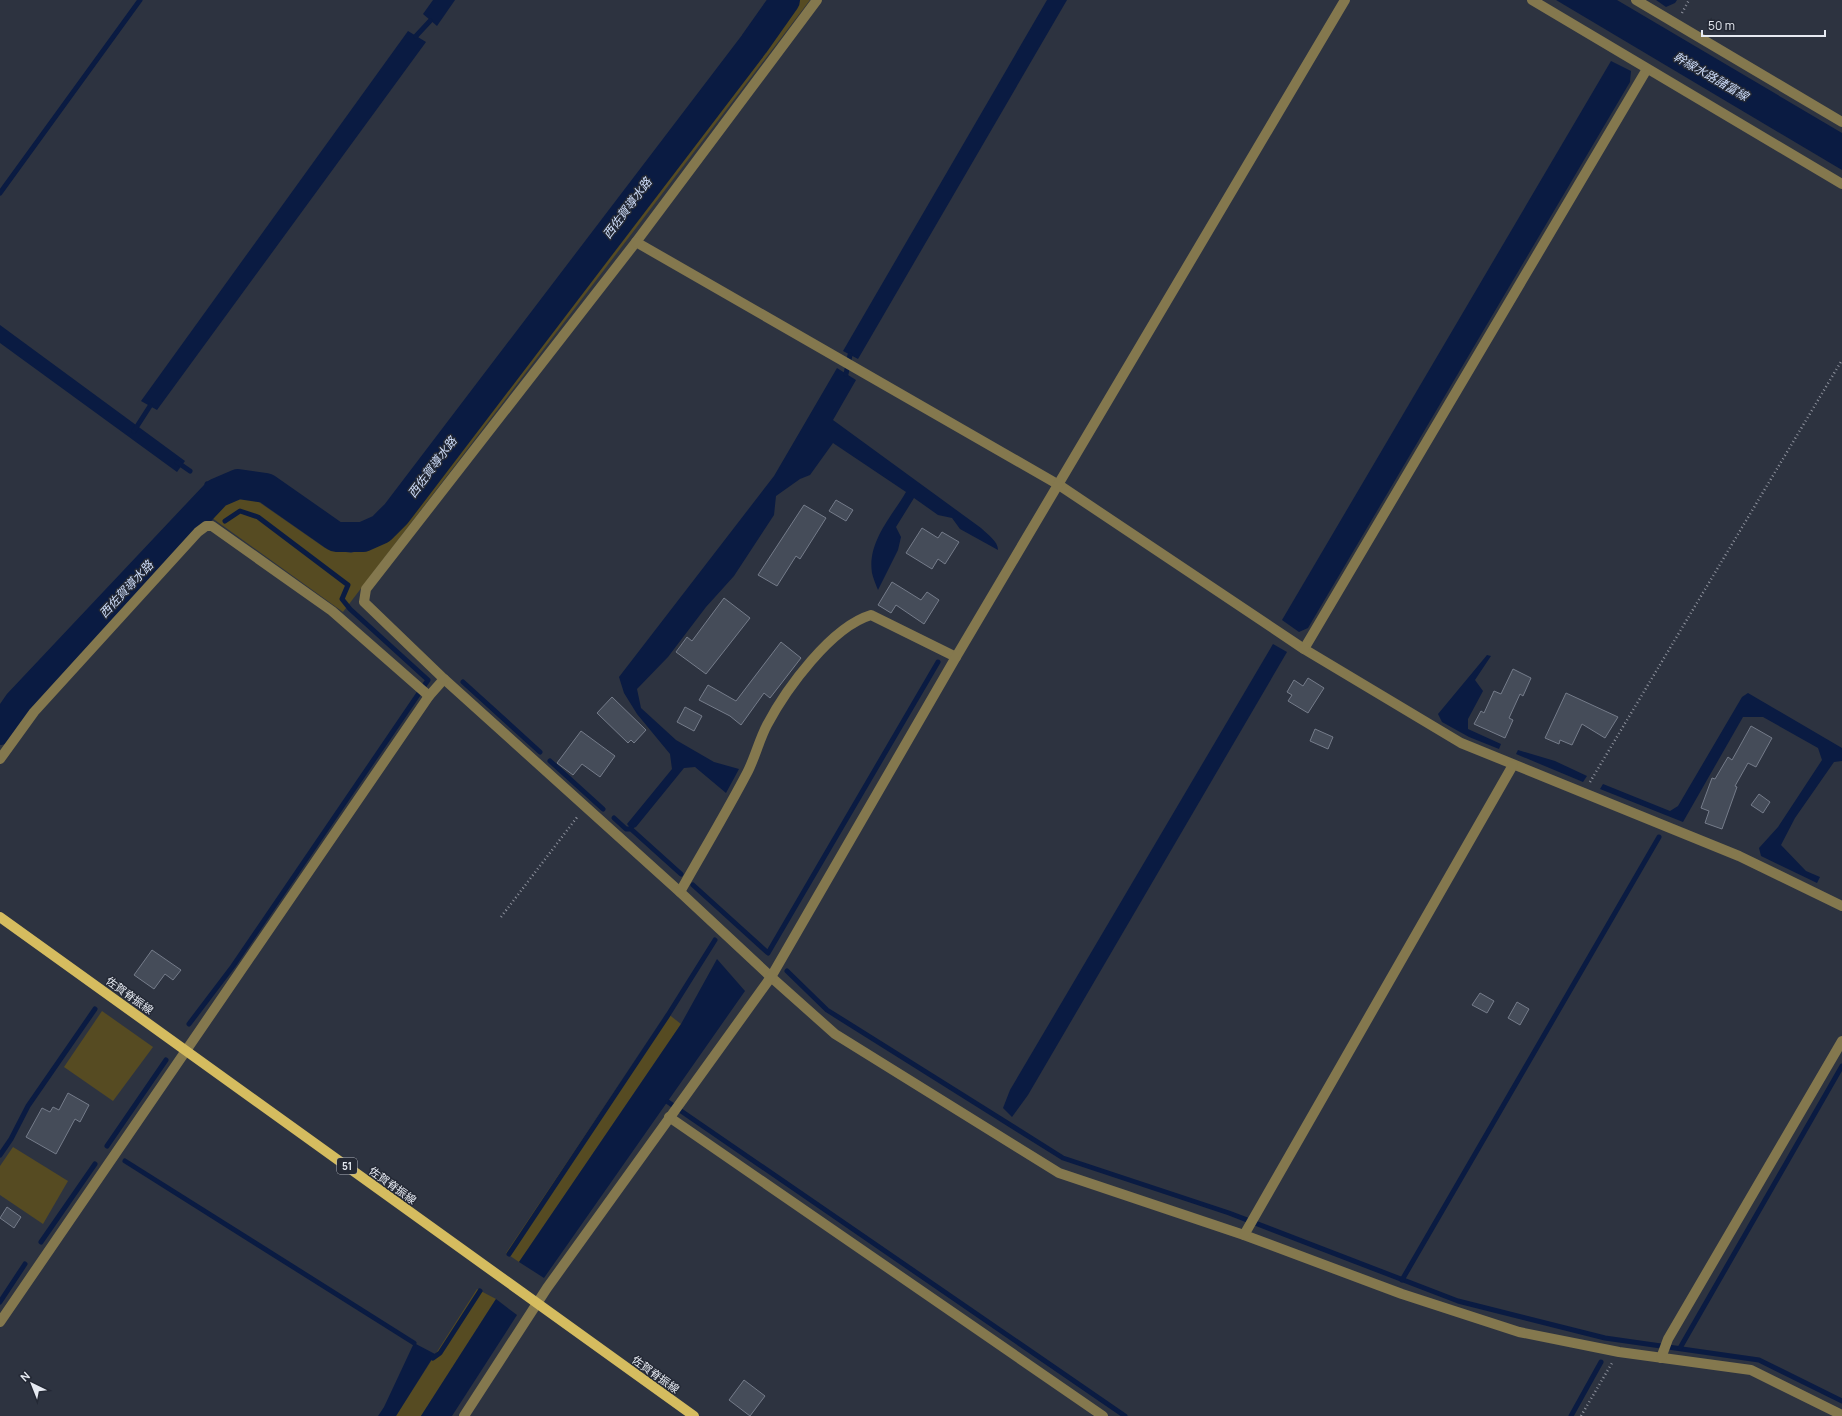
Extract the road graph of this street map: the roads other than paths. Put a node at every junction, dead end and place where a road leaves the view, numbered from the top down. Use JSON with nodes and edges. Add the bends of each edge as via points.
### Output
{"nodes":[{"id":1,"x":817,"y":0,"type":"edge"},
{"id":2,"x":1345,"y":0,"type":"edge"},
{"id":3,"x":1532,"y":0,"type":"edge"},
{"id":4,"x":1636,"y":0,"type":"edge"},
{"id":5,"x":1647,"y":69,"type":"junction"},
{"id":6,"x":1842,"y":122,"type":"edge"},
{"id":7,"x":1842,"y":184,"type":"edge"},
{"id":8,"x":636,"y":242,"type":"junction"},
{"id":9,"x":1059,"y":485,"type":"junction"},
{"id":10,"x":1304,"y":649,"type":"junction"},
{"id":11,"x":956,"y":657,"type":"junction"},
{"id":12,"x":444,"y":679,"type":"junction"},
{"id":13,"x":429,"y":696,"type":"junction"},
{"id":14,"x":0,"y":759,"type":"edge"},
{"id":15,"x":1512,"y":765,"type":"junction"},
{"id":16,"x":680,"y":892,"type":"junction"},
{"id":17,"x":1842,"y":906,"type":"edge"},
{"id":18,"x":0,"y":917,"type":"edge"},
{"id":19,"x":771,"y":978,"type":"junction"},
{"id":20,"x":1842,"y":1041,"type":"edge"},
{"id":21,"x":185,"y":1050,"type":"junction"},
{"id":22,"x":669,"y":1117,"type":"junction"},
{"id":23,"x":1244,"y":1235,"type":"junction"},
{"id":24,"x":537,"y":1303,"type":"junction"},
{"id":25,"x":0,"y":1322,"type":"edge"},
{"id":26,"x":1661,"y":1358,"type":"junction"},
{"id":27,"x":1842,"y":1415,"type":"edge"},
{"id":28,"x":464,"y":1416,"type":"edge"},
{"id":29,"x":694,"y":1416,"type":"edge"},
{"id":30,"x":1104,"y":1416,"type":"edge"}],
"edges":[{"from":1,"to":8,"type":"street"},
{"from":2,"to":9,"type":"street"},
{"from":3,"to":5,"type":"street"},
{"from":4,"to":6,"type":"street"},
{"from":5,"to":7,"type":"street"},
{"from":5,"to":10,"type":"street"},
{"from":8,"to":9,"type":"street"},
{"from":8,"to":12,"type":"street","via":[[366,589],[364,602]]},
{"from":9,"to":10,"type":"street"},
{"from":9,"to":11,"type":"street"},
{"from":10,"to":15,"type":"street","via":[[1461,743]]},
{"from":11,"to":16,"type":"street","via":[[871,615],[860,618],[844,631],[816,655],[791,686],[766,726],[748,771]]},
{"from":11,"to":19,"type":"street"},
{"from":12,"to":13,"type":"street"},
{"from":12,"to":16,"type":"street"},
{"from":13,"to":14,"type":"street","via":[[332,611],[212,526],[206,526],[34,712]]},
{"from":13,"to":21,"type":"street"},
{"from":15,"to":17,"type":"street","via":[[1739,856]]},
{"from":15,"to":23,"type":"street"},
{"from":16,"to":19,"type":"street"},
{"from":18,"to":21,"type":"main road","name":"佐賀脊振線","number":"51"},
{"from":19,"to":22,"type":"street"},
{"from":19,"to":23,"type":"street","via":[[835,1034],[1059,1173]]},
{"from":20,"to":26,"type":"street","via":[[1668,1339]]},
{"from":21,"to":24,"type":"main road","name":"佐賀脊振線","number":"51"},
{"from":21,"to":25,"type":"street"},
{"from":22,"to":24,"type":"street"},
{"from":22,"to":30,"type":"street"},
{"from":23,"to":26,"type":"street","via":[[1402,1294],[1519,1332]]},
{"from":24,"to":28,"type":"street"},
{"from":24,"to":29,"type":"main road","name":"佐賀脊振線","number":"51"},
{"from":26,"to":27,"type":"street","via":[[1751,1370]]}]}
